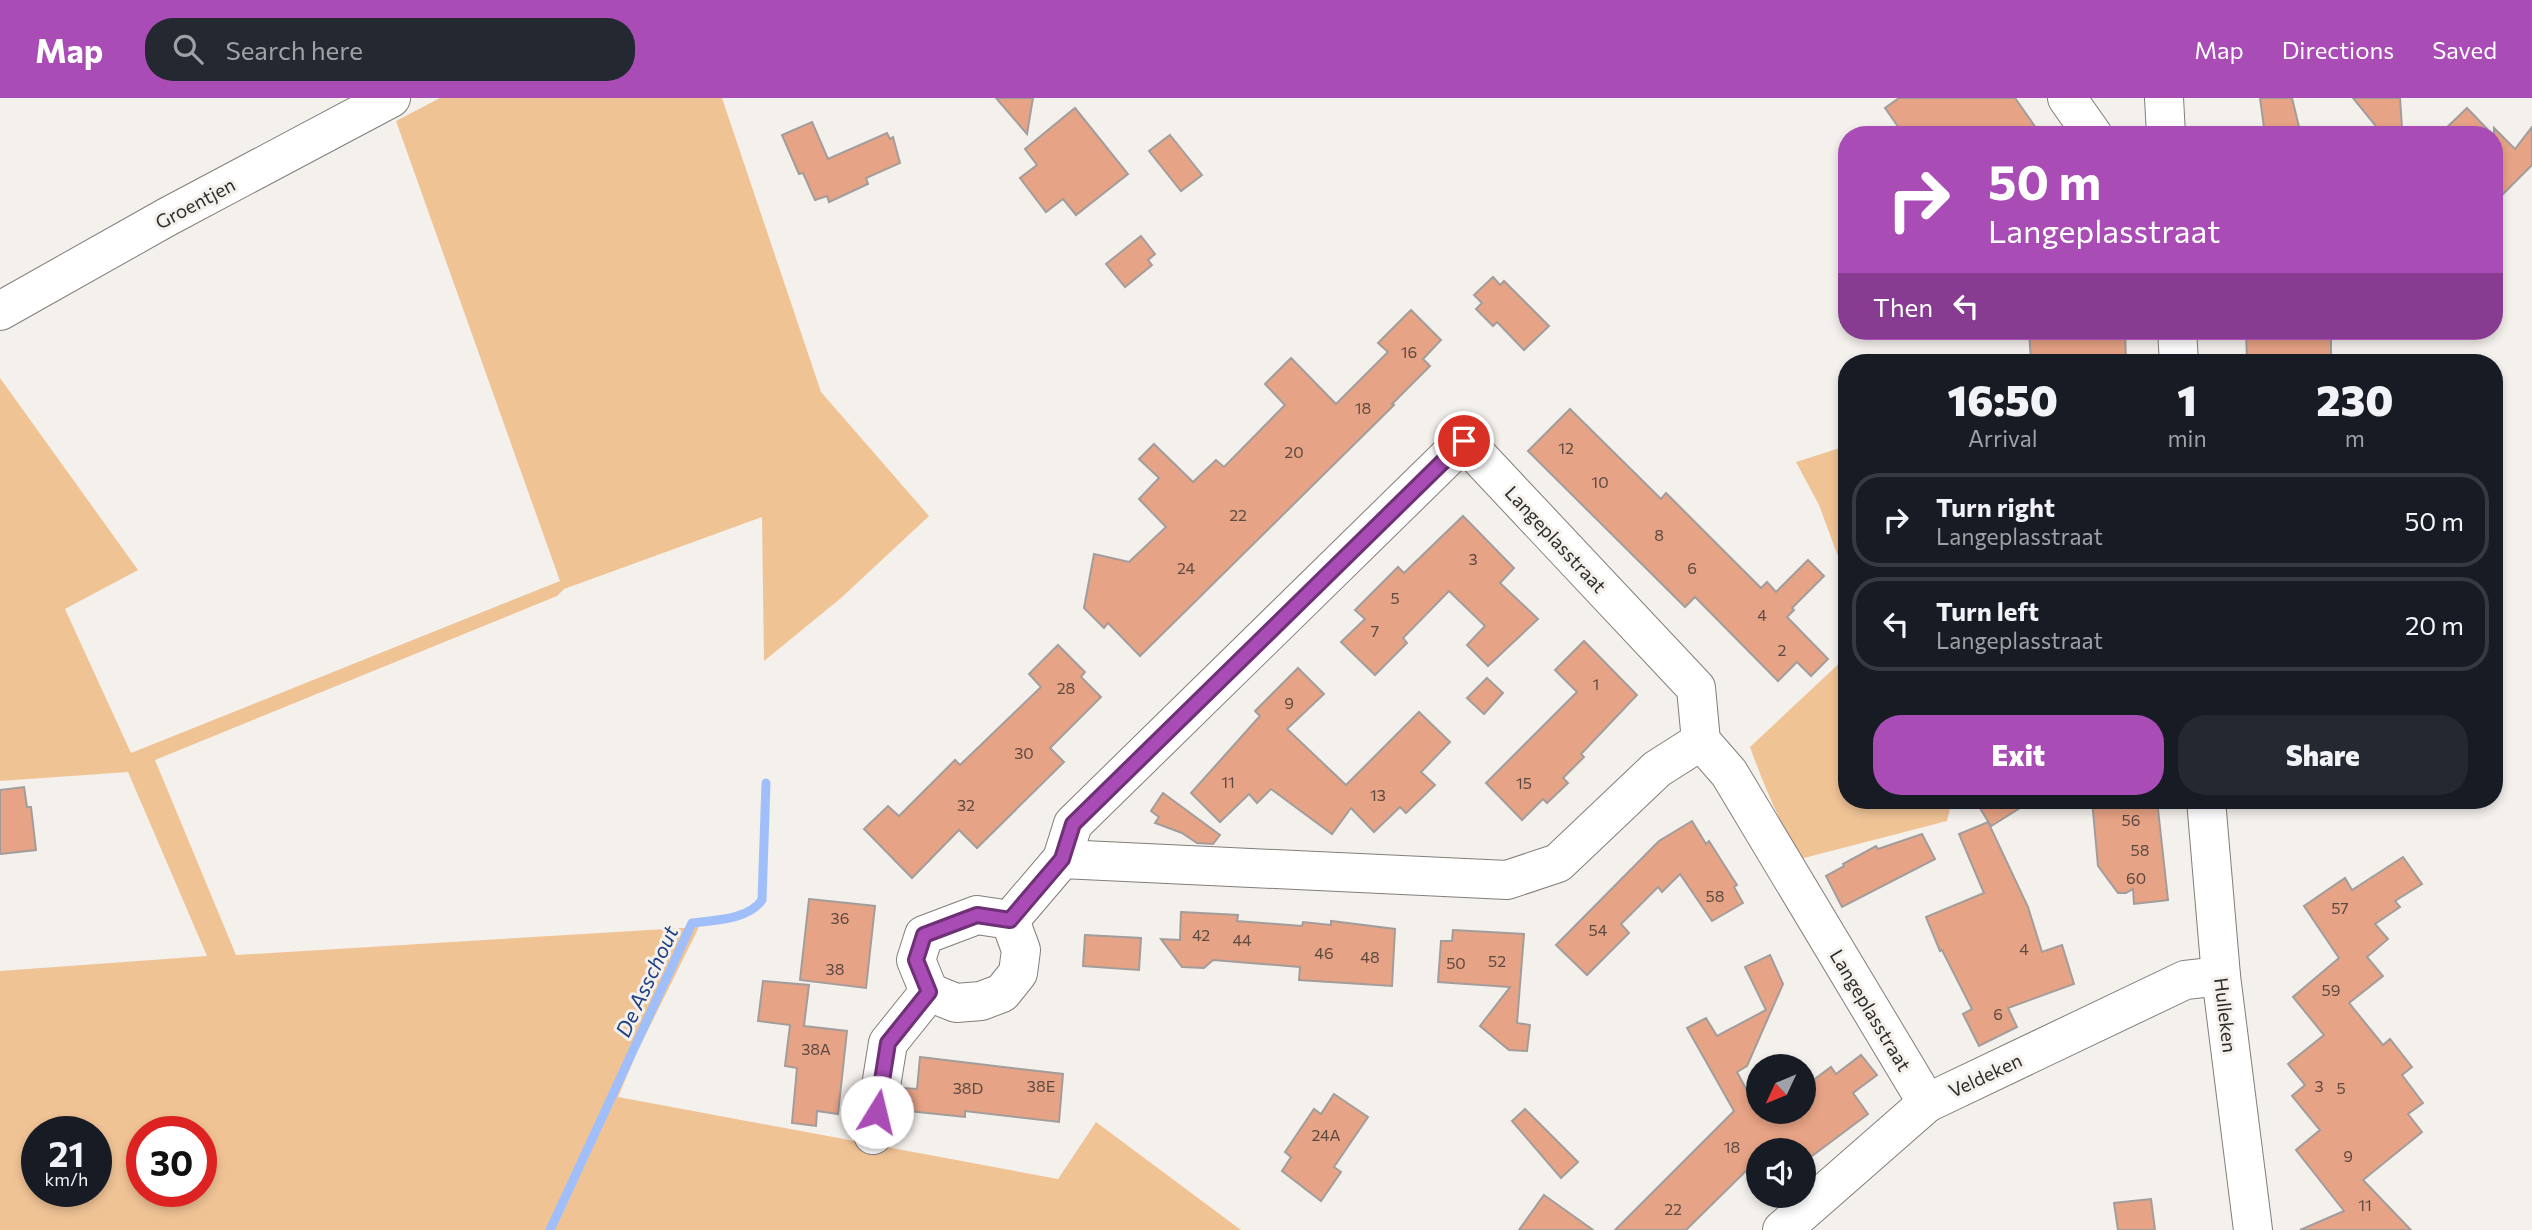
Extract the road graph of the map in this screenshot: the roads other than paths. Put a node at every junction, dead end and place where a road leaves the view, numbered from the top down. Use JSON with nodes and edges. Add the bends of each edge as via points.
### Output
{"nodes":[{"id":1,"x":391,"y":98,"type":"edge"},
{"id":2,"x":2067,"y":98,"type":"edge"},
{"id":3,"x":2164,"y":98,"type":"edge"},
{"id":4,"x":2087,"y":126,"type":"edge"},
{"id":5,"x":2166,"y":126,"type":"edge"},
{"id":6,"x":0,"y":311,"type":"edge"},
{"id":7,"x":1701,"y":741,"type":"junction"},
{"id":8,"x":2207,"y":809,"type":"edge"},
{"id":9,"x":1062,"y":859,"type":"junction"},
{"id":10,"x":1010,"y":920,"type":"junction"},
{"id":11,"x":2221,"y":976,"type":"junction"},
{"id":12,"x":929,"y":992,"type":"junction"},
{"id":13,"x":1927,"y":1103,"type":"junction"},
{"id":14,"x":873,"y":1135,"type":"dead end"},
{"id":15,"x":1782,"y":1230,"type":"edge"},
{"id":16,"x":2253,"y":1230,"type":"edge"}],
"edges":[{"from":1,"to":6,"type":"street","name":"Groentjen"},
{"from":2,"to":4,"type":"street"},
{"from":3,"to":5,"type":"street"},
{"from":7,"to":9,"type":"street","via":[[1657,769],[1558,863],[1507,880]]},
{"from":7,"to":9,"type":"street","name":"Langeplasstraat","via":[[1696,688],[1464,441],[1073,824]]},
{"from":7,"to":13,"type":"street","name":"Langeplasstraat","via":[[1729,773]]},
{"from":8,"to":11,"type":"street","name":"Hulleken"},
{"from":9,"to":10,"type":"street","name":"Langeplasstraat"},
{"from":10,"to":12,"type":"street","via":[[977,915],[924,935],[916,960]]},
{"from":10,"to":12,"type":"street","via":[[1021,950],[1020,962],[1018,973],[1002,993],[956,1003]]},
{"from":11,"to":13,"type":"street","name":"Veldeken","via":[[2185,980]]},
{"from":11,"to":16,"type":"street","name":"Hulleken"},
{"from":12,"to":14,"type":"street","via":[[888,1043]]},
{"from":13,"to":15,"type":"street","name":"Veldeken"}]}
